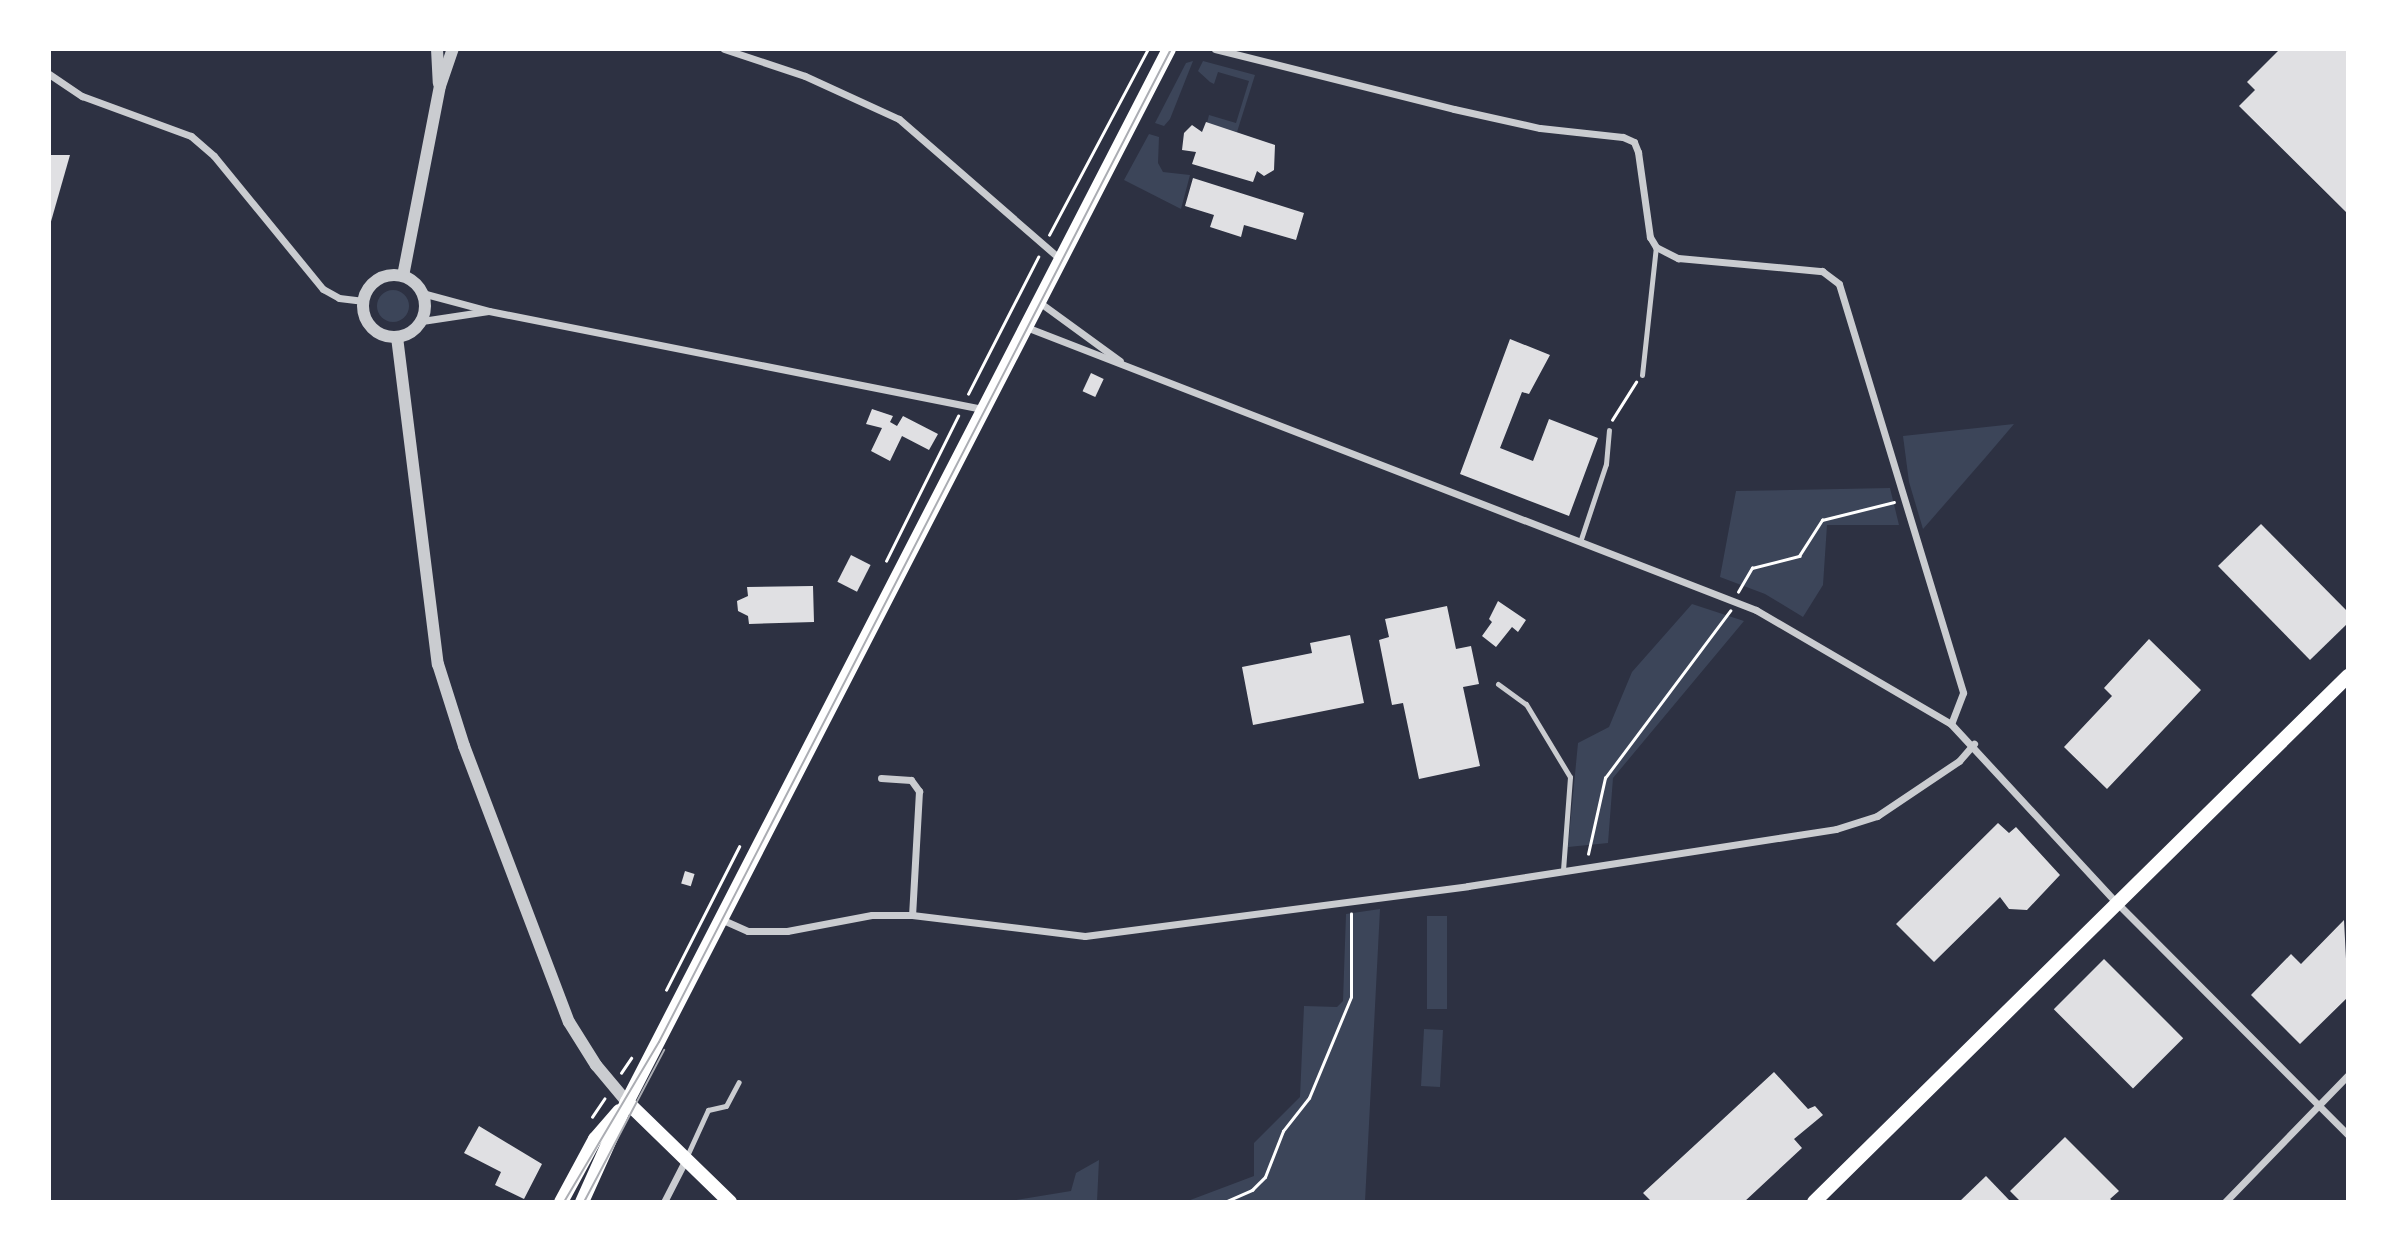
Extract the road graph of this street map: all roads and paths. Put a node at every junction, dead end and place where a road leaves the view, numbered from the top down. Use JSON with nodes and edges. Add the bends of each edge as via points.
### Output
{"nodes":[{"id":1,"x":437,"y":49,"type":"edge"},
{"id":2,"x":453,"y":49,"type":"edge"},
{"id":3,"x":724,"y":49,"type":"edge"},
{"id":4,"x":1147,"y":49,"type":"edge"},
{"id":5,"x":1169,"y":49,"type":"edge"},
{"id":6,"x":1215,"y":49,"type":"edge"},
{"id":7,"x":49,"y":74,"type":"edge"},
{"id":8,"x":440,"y":86,"type":"junction"},
{"id":9,"x":1044,"y":246,"type":"junction"},
{"id":10,"x":1656,"y":247,"type":"junction"},
{"id":11,"x":1058,"y":257,"type":"junction"},
{"id":12,"x":403,"y":276,"type":"junction"},
{"id":13,"x":422,"y":293,"type":"junction"},
{"id":14,"x":1037,"y":301,"type":"junction"},
{"id":15,"x":363,"y":302,"type":"junction"},
{"id":16,"x":489,"y":311,"type":"junction"},
{"id":17,"x":422,"y":321,"type":"junction"},
{"id":18,"x":1024,"y":326,"type":"junction"},
{"id":19,"x":397,"y":337,"type":"junction"},
{"id":20,"x":1126,"y":366,"type":"junction"},
{"id":21,"x":1642,"y":375,"type":"joint"},
{"id":22,"x":963,"y":404,"type":"junction"},
{"id":23,"x":982,"y":410,"type":"junction"},
{"id":24,"x":1609,"y":430,"type":"joint"},
{"id":25,"x":1904,"y":500,"type":"junction"},
{"id":26,"x":1580,"y":542,"type":"junction"},
{"id":27,"x":882,"y":569,"type":"dead end"},
{"id":28,"x":1735,"y":601,"type":"junction"},
{"id":29,"x":2348,"y":676,"type":"edge"},
{"id":30,"x":1498,"y":684,"type":"dead end"},
{"id":31,"x":1951,"y":724,"type":"junction"},
{"id":32,"x":1973,"y":744,"type":"junction"},
{"id":33,"x":881,"y":778,"type":"dead end"},
{"id":34,"x":745,"y":836,"type":"dead end"},
{"id":35,"x":1586,"y":867,"type":"junction"},
{"id":36,"x":1563,"y":870,"type":"junction"},
{"id":37,"x":1351,"y":900,"type":"junction"},
{"id":38,"x":2117,"y":903,"type":"junction"},
{"id":39,"x":912,"y":915,"type":"junction"},
{"id":40,"x":723,"y":920,"type":"junction"},
{"id":41,"x":665,"y":993,"type":"dead end"},
{"id":42,"x":632,"y":1056,"type":"dead end"},
{"id":43,"x":2348,"y":1075,"type":"edge"},
{"id":44,"x":739,"y":1082,"type":"dead end"},
{"id":45,"x":612,"y":1087,"type":"junction"},
{"id":46,"x":626,"y":1102,"type":"junction"},
{"id":47,"x":2319,"y":1105,"type":"junction"},
{"id":48,"x":590,"y":1121,"type":"dead end"},
{"id":49,"x":2348,"y":1135,"type":"edge"},
{"id":50,"x":686,"y":1158,"type":"junction"},
{"id":51,"x":561,"y":1202,"type":"edge"},
{"id":52,"x":582,"y":1202,"type":"edge"},
{"id":53,"x":664,"y":1202,"type":"edge"},
{"id":54,"x":730,"y":1202,"type":"edge"},
{"id":55,"x":1225,"y":1202,"type":"edge"},
{"id":56,"x":1814,"y":1202,"type":"edge"},
{"id":57,"x":2225,"y":1202,"type":"edge"}],
"edges":[{"from":1,"to":8,"type":"street"},
{"from":2,"to":8,"type":"street"},
{"from":3,"to":9,"type":"street","via":[[805,76],[899,119]]},
{"from":4,"to":9,"type":"path"},
{"from":5,"to":11,"type":"main road"},
{"from":6,"to":10,"type":"street","via":[[1540,128],[1623,137],[1634,142],[1638,152],[1650,237]]},
{"from":7,"to":15,"type":"street","via":[[82,96],[191,136],[214,156],[323,289]]},
{"from":8,"to":12,"type":"street"},
{"from":9,"to":11,"type":"street"},
{"from":9,"to":22,"type":"path"},
{"from":10,"to":21,"type":"lane"},
{"from":10,"to":25,"type":"street","via":[[1678,258],[1822,271],[1839,284]]},
{"from":11,"to":14,"type":"main road"},
{"from":12,"to":13,"type":"street"},
{"from":12,"to":15,"type":"street","via":[[377,280]]},
{"from":13,"to":16,"type":"street"},
{"from":13,"to":17,"type":"street"},
{"from":14,"to":18,"type":"main road"},
{"from":14,"to":20,"type":"street","via":[[1071,321]]},
{"from":15,"to":19,"type":"street","via":[[372,328]]},
{"from":16,"to":17,"type":"street"},
{"from":16,"to":22,"type":"street"},
{"from":17,"to":19,"type":"street"},
{"from":18,"to":20,"type":"street"},
{"from":18,"to":23,"type":"main road"},
{"from":19,"to":45,"type":"street","via":[[438,664],[464,746],[569,1022]]},
{"from":20,"to":26,"type":"street"},
{"from":21,"to":24,"type":"path","via":[[1615,411]]},
{"from":22,"to":23,"type":"street"},
{"from":22,"to":27,"type":"path"},
{"from":23,"to":40,"type":"main road"},
{"from":24,"to":26,"type":"lane","via":[[1606,464]]},
{"from":25,"to":28,"type":"path","via":[[1822,520],[1799,556],[1752,568]]},
{"from":25,"to":31,"type":"street","via":[[1963,693]]},
{"from":26,"to":28,"type":"street"},
{"from":28,"to":31,"type":"street"},
{"from":28,"to":35,"type":"path","via":[[1725,624],[1672,684],[1605,778]]},
{"from":29,"to":38,"type":"main road"},
{"from":30,"to":36,"type":"lane","via":[[1526,704],[1570,777]]},
{"from":31,"to":32,"type":"street"},
{"from":32,"to":35,"type":"street","via":[[1959,761],[1877,817],[1791,837]]},
{"from":32,"to":38,"type":"street"},
{"from":33,"to":39,"type":"street","via":[[911,780],[919,791]]},
{"from":34,"to":41,"type":"path"},
{"from":35,"to":36,"type":"street"},
{"from":36,"to":37,"type":"street"},
{"from":37,"to":39,"type":"street","via":[[1085,936]]},
{"from":37,"to":55,"type":"path","via":[[1348,1010],[1309,1098],[1283,1131],[1265,1177],[1252,1190]]},
{"from":38,"to":47,"type":"street"},
{"from":38,"to":56,"type":"main road"},
{"from":39,"to":40,"type":"street","via":[[872,915],[787,931],[748,931]]},
{"from":40,"to":46,"type":"main road"},
{"from":42,"to":45,"type":"path"},
{"from":43,"to":47,"type":"street"},
{"from":44,"to":50,"type":"lane","via":[[726,1106],[708,1111]]},
{"from":45,"to":46,"type":"street"},
{"from":45,"to":48,"type":"path"},
{"from":46,"to":50,"type":"main road"},
{"from":46,"to":51,"type":"main road","via":[[595,1139]]},
{"from":46,"to":52,"type":"main road"},
{"from":47,"to":49,"type":"street"},
{"from":47,"to":57,"type":"street"},
{"from":50,"to":53,"type":"street"},
{"from":50,"to":54,"type":"main road"}]}
